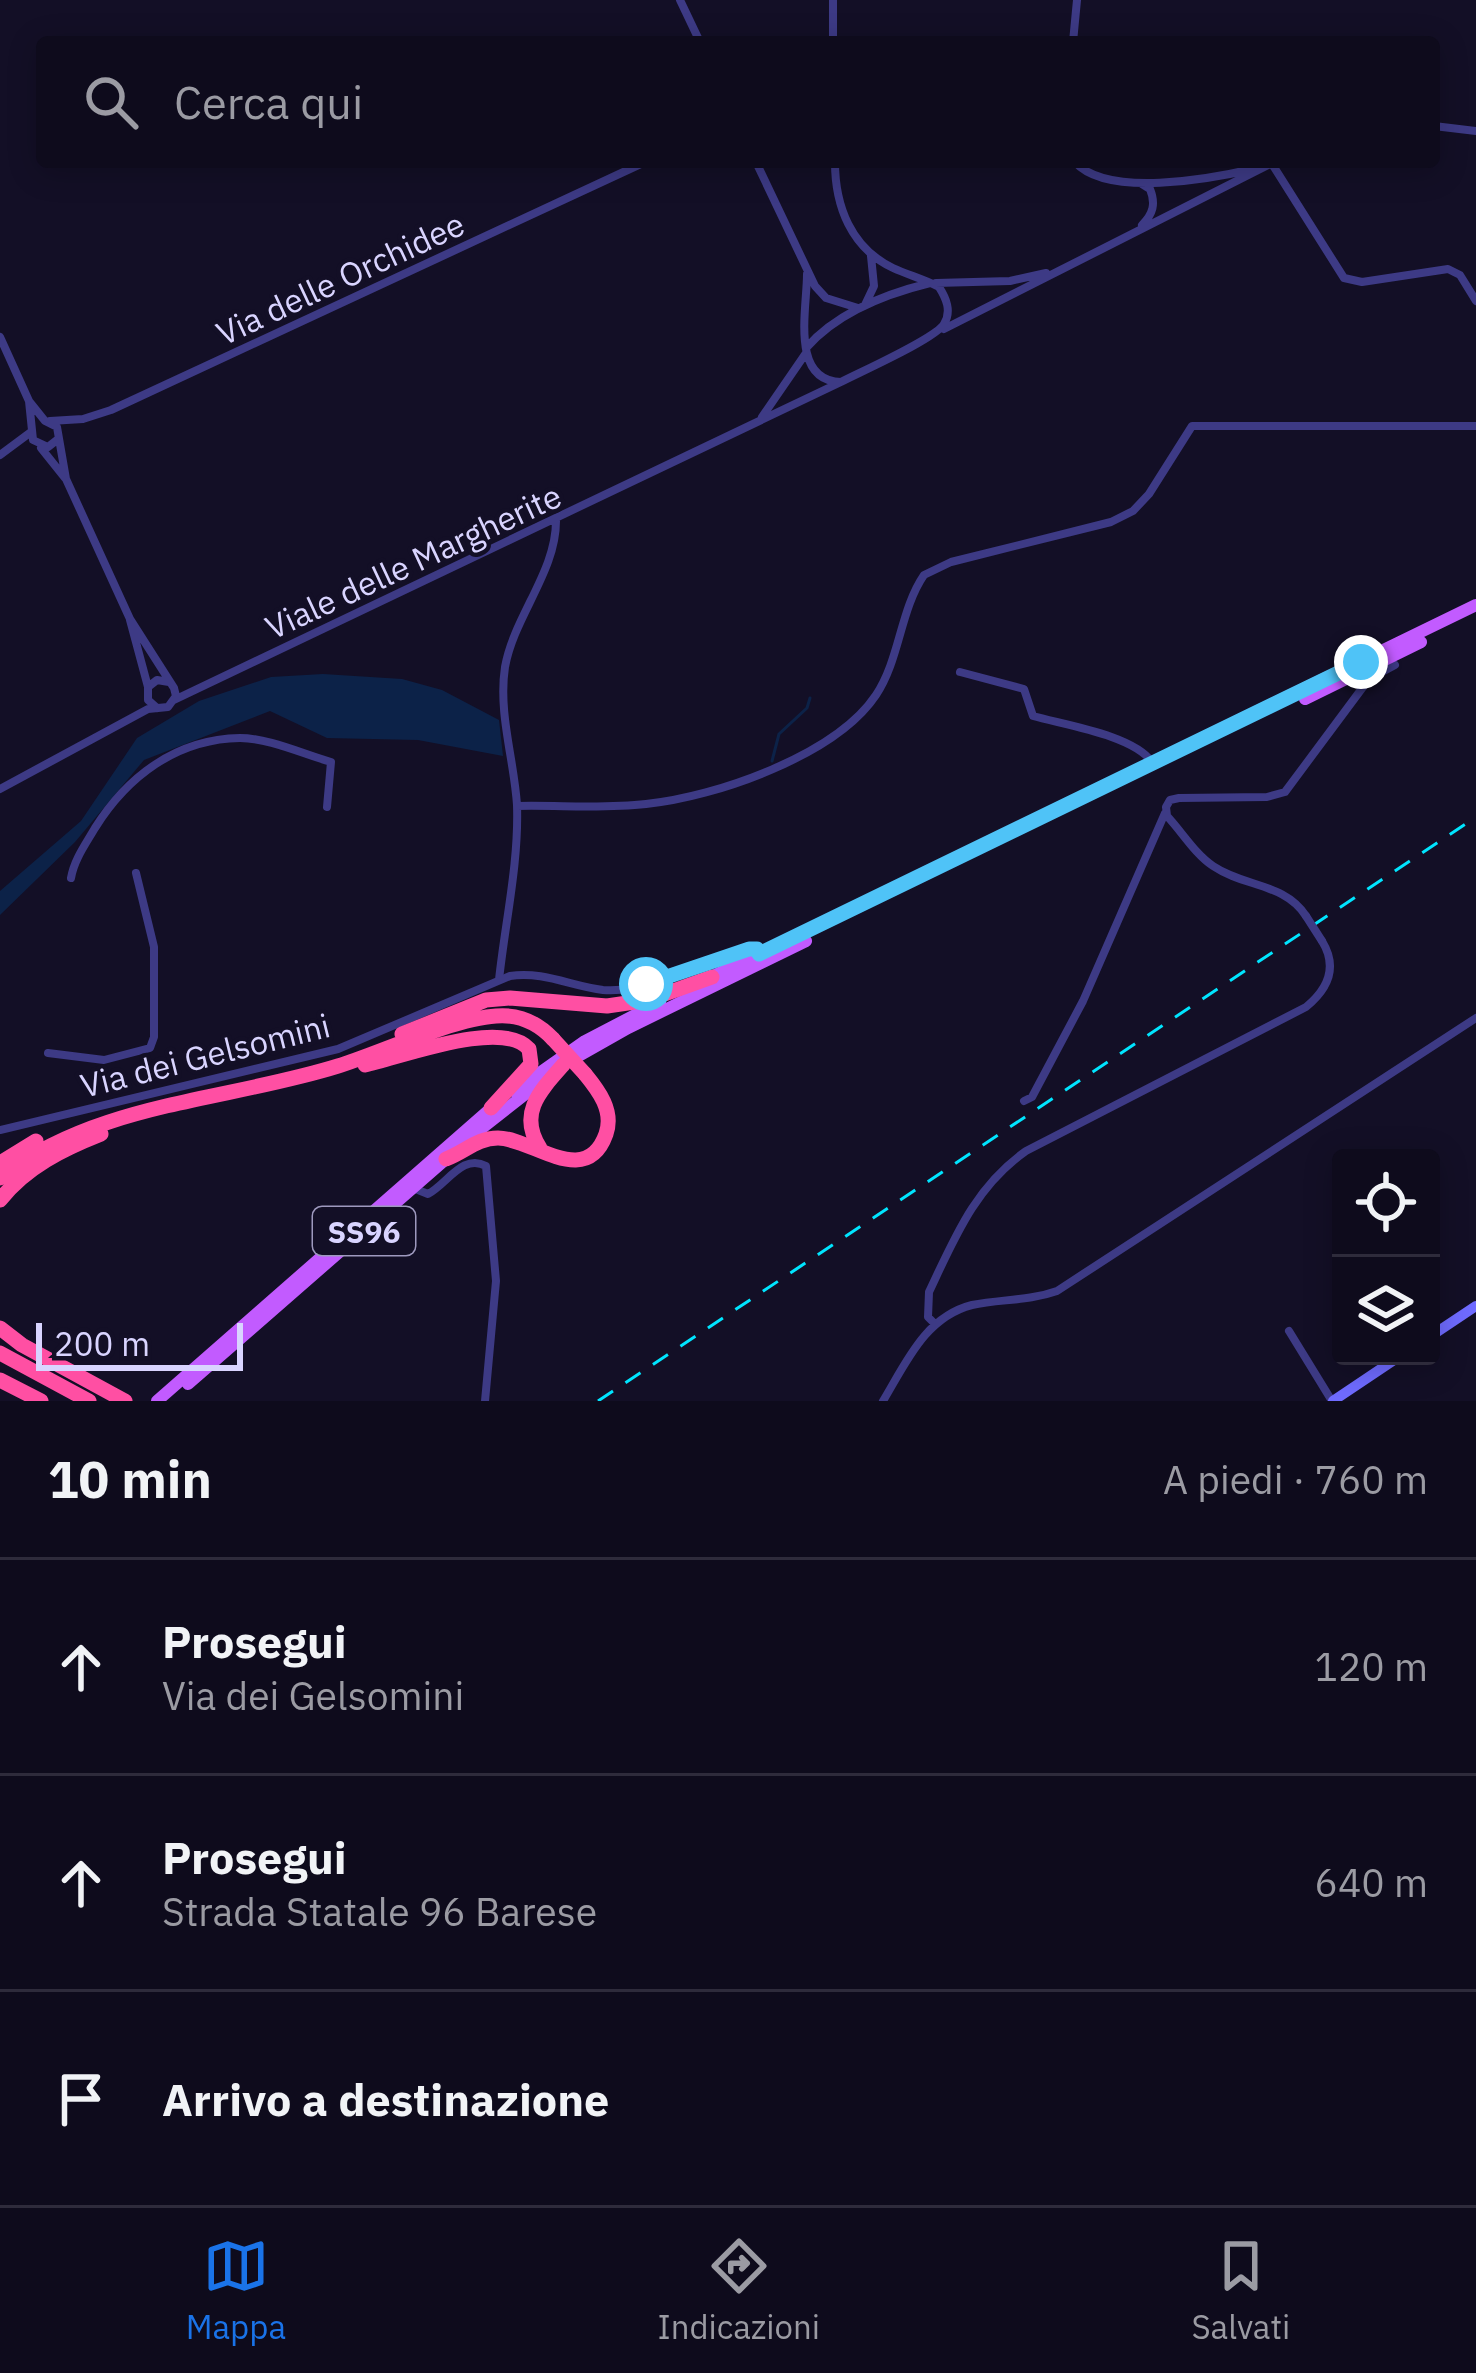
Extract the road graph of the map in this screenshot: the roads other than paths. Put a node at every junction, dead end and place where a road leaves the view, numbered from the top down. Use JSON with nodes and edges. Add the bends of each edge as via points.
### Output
{"nodes":[{"id":1,"x":680,"y":0,"type":"edge"},
{"id":2,"x":833,"y":0,"type":"edge"},
{"id":3,"x":1077,"y":0,"type":"edge"},
{"id":4,"x":697,"y":36,"type":"edge"},
{"id":5,"x":833,"y":36,"type":"edge"},
{"id":6,"x":1074,"y":36,"type":"edge"},
{"id":7,"x":1440,"y":127,"type":"edge"},
{"id":8,"x":1476,"y":130,"type":"edge"},
{"id":9,"x":632,"y":168,"type":"edge"},
{"id":10,"x":759,"y":168,"type":"edge"},
{"id":11,"x":836,"y":168,"type":"edge"},
{"id":12,"x":1083,"y":168,"type":"edge"},
{"id":13,"x":1252,"y":168,"type":"edge"},
{"id":14,"x":1262,"y":168,"type":"edge"},
{"id":15,"x":1272,"y":168,"type":"edge"},
{"id":16,"x":1129,"y":181,"type":"junction"},
{"id":17,"x":1135,"y":232,"type":"junction"},
{"id":18,"x":870,"y":254,"type":"junction"},
{"id":19,"x":1065,"y":267,"type":"junction"},
{"id":20,"x":807,"y":274,"type":"junction"},
{"id":21,"x":932,"y":283,"type":"junction"},
{"id":22,"x":1476,"y":301,"type":"edge"},
{"id":23,"x":861,"y":307,"type":"junction"},
{"id":24,"x":938,"y":332,"type":"junction"},
{"id":25,"x":0,"y":337,"type":"edge"},
{"id":26,"x":806,"y":350,"type":"junction"},
{"id":27,"x":841,"y":382,"type":"junction"},
{"id":28,"x":29,"y":400,"type":"junction"},
{"id":29,"x":48,"y":421,"type":"junction"},
{"id":30,"x":758,"y":423,"type":"junction"},
{"id":31,"x":1476,"y":426,"type":"edge"},
{"id":32,"x":33,"y":429,"type":"junction"},
{"id":33,"x":57,"y":440,"type":"junction"},
{"id":34,"x":39,"y":446,"type":"junction"},
{"id":35,"x":0,"y":455,"type":"edge"},
{"id":36,"x":66,"y":479,"type":"junction"},
{"id":37,"x":556,"y":519,"type":"junction"},
{"id":38,"x":1476,"y":606,"type":"edge"},
{"id":39,"x":130,"y":619,"type":"junction"},
{"id":40,"x":1390,"y":664,"type":"junction"},
{"id":41,"x":960,"y":672,"type":"dead end"},
{"id":42,"x":170,"y":683,"type":"junction"},
{"id":43,"x":206,"y":684,"type":"junction"},
{"id":44,"x":147,"y":689,"type":"junction"},
{"id":45,"x":174,"y":700,"type":"junction"},
{"id":46,"x":158,"y":708,"type":"junction"},
{"id":47,"x":134,"y":717,"type":"junction"},
{"id":48,"x":1153,"y":763,"type":"junction"},
{"id":49,"x":0,"y":789,"type":"edge"},
{"id":50,"x":517,"y":806,"type":"junction"},
{"id":51,"x":327,"y":807,"type":"dead end"},
{"id":52,"x":1166,"y":812,"type":"junction"},
{"id":53,"x":136,"y":873,"type":"dead end"},
{"id":54,"x":70,"y":878,"type":"dead end"},
{"id":55,"x":759,"y":954,"type":"junction"},
{"id":56,"x":712,"y":977,"type":"junction"},
{"id":57,"x":499,"y":980,"type":"junction"},
{"id":58,"x":1476,"y":1018,"type":"edge"},
{"id":59,"x":48,"y":1053,"type":"dead end"},
{"id":60,"x":562,"y":1065,"type":"junction"},
{"id":61,"x":338,"y":1066,"type":"junction"},
{"id":62,"x":315,"y":1072,"type":"junction"},
{"id":63,"x":1024,"y":1101,"type":"dead end"},
{"id":64,"x":491,"y":1108,"type":"junction"},
{"id":65,"x":144,"y":1114,"type":"junction"},
{"id":66,"x":92,"y":1127,"type":"junction"},
{"id":67,"x":0,"y":1130,"type":"edge"},
{"id":68,"x":542,"y":1151,"type":"junction"},
{"id":69,"x":446,"y":1159,"type":"junction"},
{"id":70,"x":0,"y":1163,"type":"edge"},
{"id":71,"x":0,"y":1178,"type":"edge"},
{"id":72,"x":413,"y":1188,"type":"junction"},
{"id":73,"x":0,"y":1200,"type":"edge"},
{"id":74,"x":1476,"y":1306,"type":"edge"},
{"id":75,"x":935,"y":1324,"type":"junction"},
{"id":76,"x":0,"y":1328,"type":"edge"},
{"id":77,"x":1440,"y":1330,"type":"edge"},
{"id":78,"x":1289,"y":1331,"type":"dead end"},
{"id":79,"x":0,"y":1340,"type":"edge"},
{"id":80,"x":0,"y":1352,"type":"edge"},
{"id":81,"x":0,"y":1364,"type":"edge"},
{"id":82,"x":1386,"y":1365,"type":"edge"},
{"id":83,"x":0,"y":1379,"type":"edge"},
{"id":84,"x":41,"y":1401,"type":"edge"},
{"id":85,"x":70,"y":1401,"type":"edge"},
{"id":86,"x":89,"y":1401,"type":"edge"},
{"id":87,"x":121,"y":1401,"type":"edge"},
{"id":88,"x":157,"y":1401,"type":"edge"},
{"id":89,"x":169,"y":1401,"type":"edge"},
{"id":90,"x":485,"y":1401,"type":"edge"},
{"id":91,"x":883,"y":1401,"type":"edge"},
{"id":92,"x":1332,"y":1401,"type":"edge"}],
"edges":[{"from":1,"to":4,"type":"street"},
{"from":2,"to":5,"type":"street"},
{"from":3,"to":6,"type":"street"},
{"from":7,"to":8,"type":"street"},
{"from":9,"to":29,"type":"street","name":"Via delle Orchidee","via":[[83,419]]},
{"from":10,"to":20,"type":"street"},
{"from":11,"to":18,"type":"street","via":[[840,211]]},
{"from":12,"to":16,"type":"street"},
{"from":13,"to":16,"type":"street","via":[[1195,181]]},
{"from":14,"to":17,"type":"street"},
{"from":15,"to":22,"type":"street","via":[[1344,278],[1455,271]]},
{"from":16,"to":17,"type":"street","via":[[1153,196],[1150,217]]},
{"from":17,"to":19,"type":"street"},
{"from":18,"to":21,"type":"street"},
{"from":18,"to":23,"type":"street","via":[[874,286]]},
{"from":19,"to":21,"type":"street","via":[[1010,281]]},
{"from":19,"to":24,"type":"street","name":"Viale delle Margherite"},
{"from":20,"to":23,"type":"street","via":[[826,298]]},
{"from":20,"to":26,"type":"street"},
{"from":21,"to":23,"type":"street"},
{"from":21,"to":24,"type":"street","via":[[948,306]]},
{"from":23,"to":26,"type":"street"},
{"from":24,"to":27,"type":"street","name":"Viale delle Margherite"},
{"from":25,"to":28,"type":"street"},
{"from":26,"to":27,"type":"street","via":[[817,376]]},
{"from":26,"to":30,"type":"street"},
{"from":27,"to":30,"type":"street","name":"Viale delle Margherite"},
{"from":28,"to":29,"type":"street"},
{"from":28,"to":32,"type":"street"},
{"from":29,"to":32,"type":"street","name":"Via delle Orchidee"},
{"from":29,"to":33,"type":"street"},
{"from":30,"to":37,"type":"street","name":"Viale delle Margherite"},
{"from":31,"to":50,"type":"street","via":[[1192,426],[1133,512],[924,575],[878,691],[824,741],[771,770],[659,802]]},
{"from":32,"to":34,"type":"street"},
{"from":32,"to":35,"type":"street","name":"Via delle Orchidee"},
{"from":33,"to":34,"type":"street"},
{"from":33,"to":36,"type":"street"},
{"from":34,"to":36,"type":"street"},
{"from":36,"to":39,"type":"street"},
{"from":37,"to":43,"type":"street","name":"Viale delle Margherite"},
{"from":37,"to":50,"type":"street","via":[[555,542],[505,668]]},
{"from":38,"to":40,"type":"main road","number":"SS96"},
{"from":38,"to":48,"type":"main road","number":"SS96"},
{"from":39,"to":42,"type":"street"},
{"from":39,"to":44,"type":"street"},
{"from":40,"to":52,"type":"street","via":[[1369,680],[1285,792],[1174,799]]},
{"from":40,"to":60,"type":"main road","number":"SS96"},
{"from":41,"to":48,"type":"street","via":[[1024,689],[1033,716],[1112,738]]},
{"from":42,"to":43,"type":"street"},
{"from":42,"to":44,"type":"street","via":[[157,680]]},
{"from":42,"to":45,"type":"street"},
{"from":43,"to":45,"type":"street","name":"Viale delle Margherite"},
{"from":44,"to":46,"type":"street"},
{"from":44,"to":47,"type":"street"},
{"from":45,"to":46,"type":"street"},
{"from":46,"to":47,"type":"street"},
{"from":47,"to":49,"type":"street"},
{"from":48,"to":55,"type":"main road","number":"SS96"},
{"from":50,"to":57,"type":"street"},
{"from":51,"to":54,"type":"street","via":[[331,761],[242,738],[191,746],[138,774],[110,803]]},
{"from":52,"to":63,"type":"street","via":[[1083,1001]]},
{"from":52,"to":75,"type":"street","bridge":true,"via":[[1215,867],[1284,894],[1306,916],[1330,959],[1322,993],[1026,1151],[990,1180],[929,1292]]},
{"from":53,"to":59,"type":"street","via":[[154,947],[150,1048],[104,1060]]},
{"from":55,"to":56,"type":"main road","number":"SS96"},
{"from":55,"to":57,"type":"street","name":"Via dei Gelsomini","via":[[749,949],[607,990],[539,975]]},
{"from":56,"to":61,"type":"highway","via":[[607,1006],[486,1000]]},
{"from":56,"to":64,"type":"main road","number":"SS96","via":[[585,1041]]},
{"from":57,"to":67,"type":"street","name":"Via dei Gelsomini","via":[[338,1049]]},
{"from":58,"to":75,"type":"street","via":[[1058,1291],[973,1305]]},
{"from":60,"to":68,"type":"highway","via":[[530,1113]]},
{"from":60,"to":69,"type":"main road","number":"SS96"},
{"from":61,"to":62,"type":"highway"},
{"from":61,"to":68,"type":"highway","bridge":true,"via":[[492,1016],[527,1019],[585,1074],[607,1111],[603,1140],[587,1156],[572,1161]]},
{"from":62,"to":64,"type":"highway","via":[[512,1036],[525,1043],[531,1064]]},
{"from":62,"to":65,"type":"highway"},
{"from":64,"to":88,"type":"main road","number":"SS96"},
{"from":65,"to":66,"type":"highway"},
{"from":65,"to":73,"type":"highway","via":[[47,1159]]},
{"from":66,"to":70,"type":"highway","via":[[36,1141]]},
{"from":66,"to":71,"type":"highway"},
{"from":68,"to":69,"type":"highway","via":[[494,1138]]},
{"from":69,"to":72,"type":"main road","number":"SS96"},
{"from":72,"to":89,"type":"main road","number":"SS96"},
{"from":72,"to":90,"type":"street","via":[[433,1193],[466,1163],[485,1166],[496,1281]]},
{"from":74,"to":77,"type":"street"},
{"from":75,"to":91,"type":"street"},
{"from":76,"to":87,"type":"highway"},
{"from":78,"to":92,"type":"street"},
{"from":79,"to":87,"type":"highway"},
{"from":80,"to":86,"type":"highway"},
{"from":81,"to":85,"type":"highway"},
{"from":82,"to":92,"type":"street"},
{"from":83,"to":84,"type":"highway"}]}
